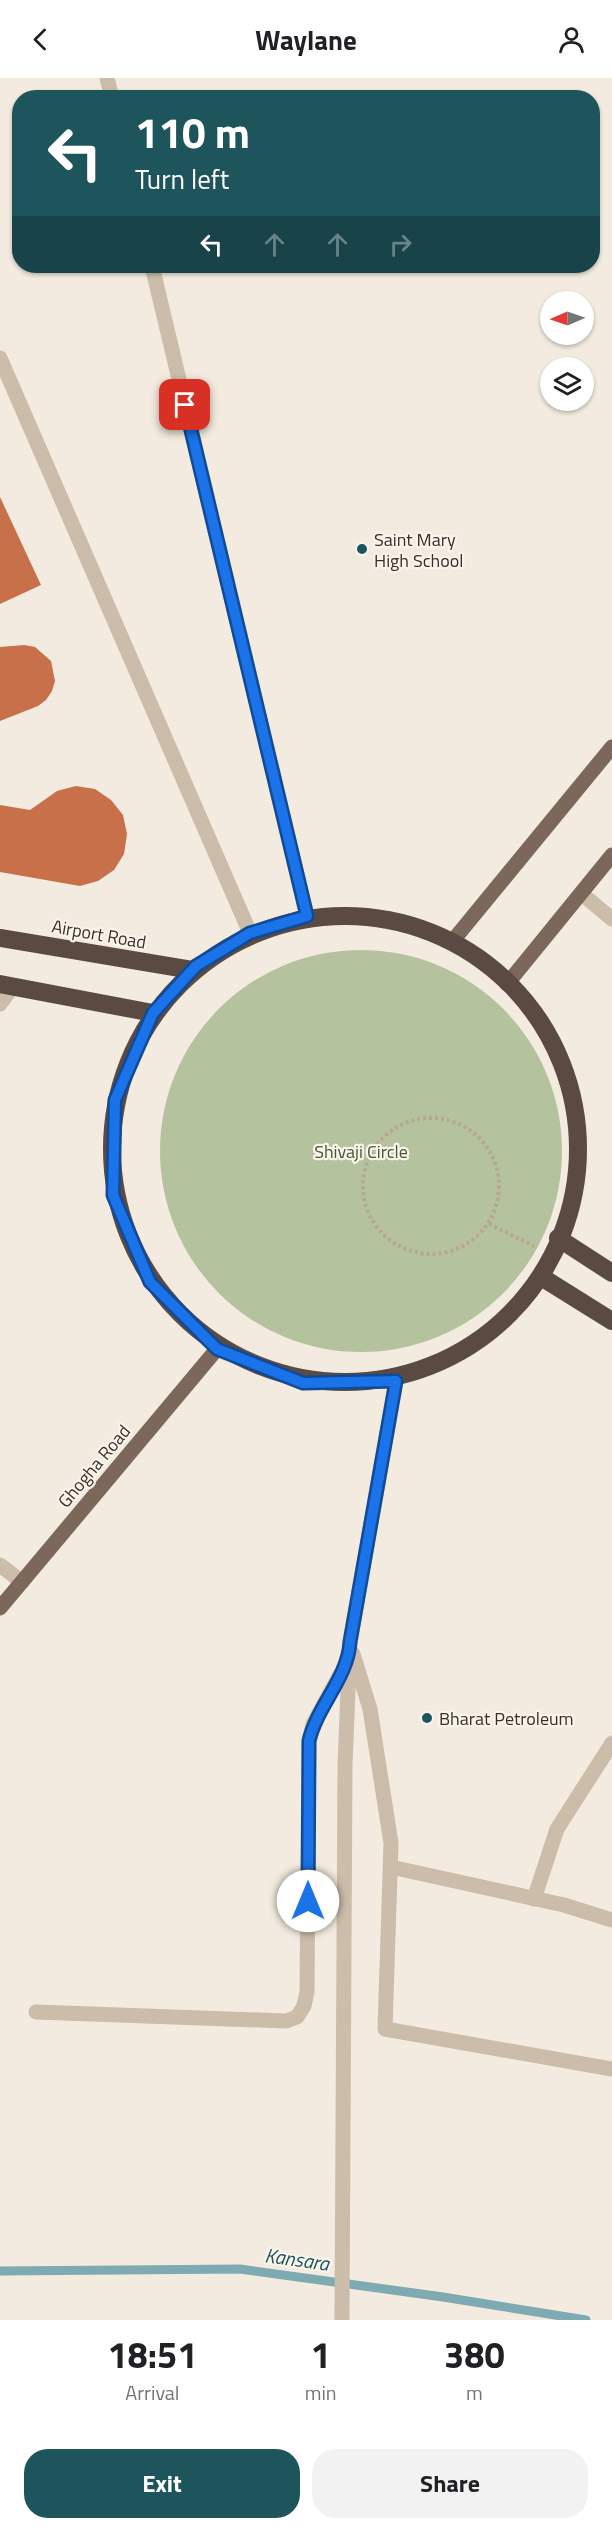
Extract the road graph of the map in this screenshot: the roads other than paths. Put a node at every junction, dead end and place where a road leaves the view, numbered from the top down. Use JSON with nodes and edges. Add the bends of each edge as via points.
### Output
{"nodes":[{"id":1,"x":154,"y":273,"type":"edge"},
{"id":2,"x":0,"y":358,"type":"edge"},
{"id":3,"x":612,"y":747,"type":"edge"},
{"id":4,"x":612,"y":855,"type":"edge"},
{"id":5,"x":582,"y":894,"type":"junction"},
{"id":6,"x":307,"y":916,"type":"junction"},
{"id":7,"x":612,"y":919,"type":"edge"},
{"id":8,"x":250,"y":933,"type":"junction"},
{"id":9,"x":0,"y":938,"type":"edge"},
{"id":10,"x":451,"y":943,"type":"junction"},
{"id":11,"x":192,"y":970,"type":"junction"},
{"id":12,"x":507,"y":984,"type":"junction"},
{"id":13,"x":7,"y":985,"type":"edge"},
{"id":14,"x":0,"y":1004,"type":"edge"},
{"id":15,"x":153,"y":1013,"type":"junction"},
{"id":16,"x":555,"y":1246,"type":"junction"},
{"id":17,"x":612,"y":1273,"type":"edge"},
{"id":18,"x":543,"y":1278,"type":"junction"},
{"id":19,"x":612,"y":1321,"type":"edge"},
{"id":20,"x":217,"y":1349,"type":"junction"},
{"id":21,"x":396,"y":1381,"type":"junction"},
{"id":22,"x":0,"y":1565,"type":"edge"},
{"id":23,"x":22,"y":1582,"type":"junction"},
{"id":24,"x":0,"y":1608,"type":"edge"},
{"id":25,"x":350,"y":1650,"type":"junction"},
{"id":26,"x":612,"y":1743,"type":"edge"},
{"id":27,"x":391,"y":1867,"type":"junction"},
{"id":28,"x":534,"y":1899,"type":"junction"},
{"id":29,"x":612,"y":1920,"type":"edge"},
{"id":30,"x":36,"y":2012,"type":"dead end"},
{"id":31,"x":612,"y":2069,"type":"edge"},
{"id":32,"x":342,"y":2320,"type":"edge"}],
"edges":[{"from":1,"to":6,"type":"street"},
{"from":2,"to":8,"type":"street"},
{"from":3,"to":10,"type":"main road"},
{"from":4,"to":5,"type":"main road"},
{"from":5,"to":7,"type":"street"},
{"from":5,"to":12,"type":"main road"},
{"from":6,"to":8,"type":"highway"},
{"from":6,"to":10,"type":"highway","via":[[398,919]]},
{"from":8,"to":11,"type":"highway"},
{"from":9,"to":11,"type":"highway","name":"Airport Road"},
{"from":10,"to":12,"type":"highway","via":[[480,957]]},
{"from":11,"to":15,"type":"highway"},
{"from":12,"to":16,"type":"highway","via":[[543,1022],[576,1105],[576,1195]]},
{"from":13,"to":14,"type":"street"},
{"from":13,"to":15,"type":"highway"},
{"from":15,"to":20,"type":"highway","via":[[115,1100],[113,1195],[150,1282]]},
{"from":16,"to":17,"type":"highway"},
{"from":16,"to":18,"type":"highway"},
{"from":18,"to":19,"type":"highway"},
{"from":18,"to":21,"type":"highway","via":[[480,1344]]},
{"from":20,"to":21,"type":"highway","via":[[303,1383]]},
{"from":20,"to":23,"type":"main road","name":"Ghogha Road"},
{"from":21,"to":25,"type":"street"},
{"from":22,"to":23,"type":"street"},
{"from":23,"to":24,"type":"main road","name":"Ghogha Road"},
{"from":25,"to":27,"type":"street","via":[[370,1709],[392,1843]]},
{"from":25,"to":30,"type":"street","via":[[313,1724],[309,1741],[307,1992],[297,2017],[286,2021]]},
{"from":25,"to":32,"type":"street","via":[[345,1764]]},
{"from":26,"to":28,"type":"street","via":[[557,1829]]},
{"from":27,"to":28,"type":"street"},
{"from":27,"to":31,"type":"street","via":[[385,2028]]},
{"from":28,"to":29,"type":"street"}]}
